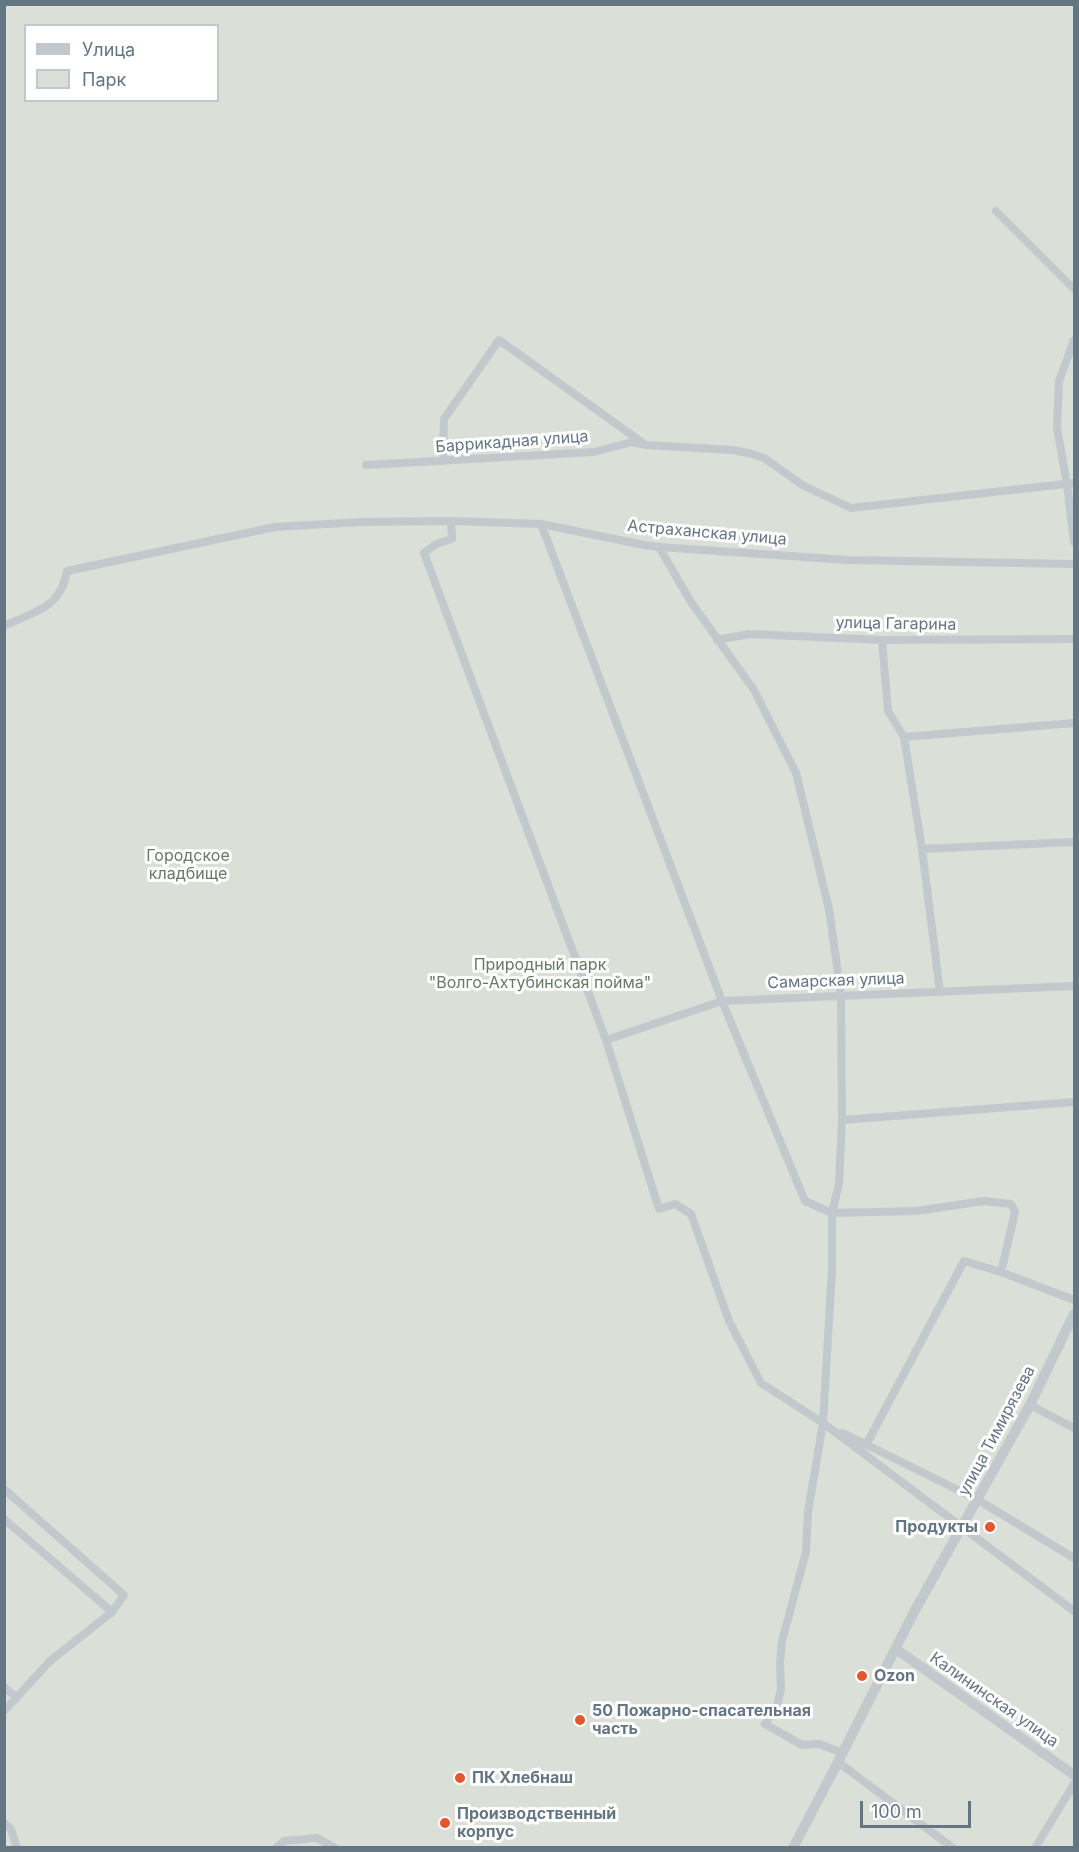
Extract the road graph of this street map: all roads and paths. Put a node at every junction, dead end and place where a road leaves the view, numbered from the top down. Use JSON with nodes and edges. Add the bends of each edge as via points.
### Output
{"nodes":[{"id":1,"x":996,"y":211,"type":"dead end"},
{"id":2,"x":1074,"y":289,"type":"edge"},
{"id":3,"x":1074,"y":340,"type":"edge"},
{"id":4,"x":646,"y":445,"type":"junction"},
{"id":5,"x":443,"y":461,"type":"junction"},
{"id":6,"x":366,"y":465,"type":"dead end"},
{"id":7,"x":1071,"y":483,"type":"edge"},
{"id":8,"x":451,"y":521,"type":"junction"},
{"id":9,"x":542,"y":524,"type":"junction"},
{"id":10,"x":1074,"y":542,"type":"edge"},
{"id":11,"x":659,"y":547,"type":"junction"},
{"id":12,"x":1074,"y":564,"type":"edge"},
{"id":13,"x":4,"y":626,"type":"edge"},
{"id":14,"x":1074,"y":639,"type":"edge"},
{"id":15,"x":717,"y":640,"type":"junction"},
{"id":16,"x":882,"y":640,"type":"junction"},
{"id":17,"x":1074,"y":723,"type":"edge"},
{"id":18,"x":904,"y":737,"type":"junction"},
{"id":19,"x":1074,"y":842,"type":"edge"},
{"id":20,"x":922,"y":849,"type":"junction"},
{"id":21,"x":1074,"y":986,"type":"edge"},
{"id":22,"x":940,"y":992,"type":"junction"},
{"id":23,"x":841,"y":995,"type":"junction"},
{"id":24,"x":722,"y":1001,"type":"junction"},
{"id":25,"x":606,"y":1040,"type":"junction"},
{"id":26,"x":1074,"y":1102,"type":"edge"},
{"id":27,"x":842,"y":1120,"type":"junction"},
{"id":28,"x":832,"y":1213,"type":"junction"},
{"id":29,"x":1001,"y":1272,"type":"junction"},
{"id":30,"x":1074,"y":1300,"type":"edge"},
{"id":31,"x":1074,"y":1314,"type":"edge"},
{"id":32,"x":1030,"y":1405,"type":"junction"},
{"id":33,"x":823,"y":1423,"type":"junction"},
{"id":34,"x":1074,"y":1428,"type":"edge"},
{"id":35,"x":867,"y":1444,"type":"junction"},
{"id":36,"x":4,"y":1489,"type":"edge"},
{"id":37,"x":978,"y":1500,"type":"junction"},
{"id":38,"x":4,"y":1519,"type":"edge"},
{"id":39,"x":962,"y":1527,"type":"junction"},
{"id":40,"x":1074,"y":1558,"type":"edge"},
{"id":41,"x":112,"y":1611,"type":"junction"},
{"id":42,"x":1074,"y":1611,"type":"edge"},
{"id":43,"x":896,"y":1649,"type":"junction"},
{"id":44,"x":4,"y":1687,"type":"edge"},
{"id":45,"x":16,"y":1697,"type":"junction"},
{"id":46,"x":4,"y":1711,"type":"edge"},
{"id":47,"x":841,"y":1758,"type":"junction"},
{"id":48,"x":1074,"y":1775,"type":"edge"},
{"id":49,"x":1074,"y":1784,"type":"edge"},
{"id":50,"x":4,"y":1823,"type":"edge"},
{"id":51,"x":17,"y":1848,"type":"edge"},
{"id":52,"x":276,"y":1848,"type":"edge"},
{"id":53,"x":335,"y":1848,"type":"edge"},
{"id":54,"x":793,"y":1848,"type":"edge"},
{"id":55,"x":953,"y":1848,"type":"edge"},
{"id":56,"x":1035,"y":1848,"type":"edge"}],
"edges":[{"from":1,"to":2,"type":"street"},
{"from":3,"to":7,"type":"street","via":[[1057,393],[1057,428]]},
{"from":4,"to":5,"type":"street","name":"Баррикадная улица","via":[[632,442],[594,452]]},
{"from":4,"to":5,"type":"street","via":[[499,340],[444,419]]},
{"from":4,"to":7,"type":"street","name":"Баррикадная улица","via":[[752,454],[850,508]]},
{"from":5,"to":6,"type":"street","name":"Баррикадная улица"},
{"from":7,"to":10,"type":"street"},
{"from":8,"to":9,"type":"street","name":"Астраханская улица"},
{"from":8,"to":13,"type":"street","name":"Астраханская улица","via":[[275,527],[67,571],[64,589],[49,604]]},
{"from":8,"to":25,"type":"street","via":[[452,539],[424,553]]},
{"from":9,"to":11,"type":"street","name":"Астраханская улица"},
{"from":9,"to":24,"type":"street"},
{"from":11,"to":12,"type":"street","name":"Астраханская улица","via":[[848,560]]},
{"from":11,"to":15,"type":"street"},
{"from":14,"to":16,"type":"street","name":"улица Гагарина"},
{"from":15,"to":16,"type":"street","name":"улица Гагарина","via":[[749,634]]},
{"from":15,"to":23,"type":"street","via":[[754,690],[796,773],[829,909]]},
{"from":16,"to":18,"type":"street","via":[[888,711]]},
{"from":17,"to":18,"type":"street"},
{"from":18,"to":20,"type":"street"},
{"from":19,"to":20,"type":"street"},
{"from":20,"to":22,"type":"street"},
{"from":21,"to":22,"type":"street","name":"Самарская улица"},
{"from":22,"to":23,"type":"street","name":"Самарская улица"},
{"from":23,"to":24,"type":"street","name":"Самарская улица"},
{"from":23,"to":27,"type":"street"},
{"from":24,"to":25,"type":"street","name":"Самарская улица"},
{"from":24,"to":28,"type":"street","via":[[805,1201]]},
{"from":25,"to":33,"type":"street","via":[[659,1209],[675,1204],[691,1214],[729,1321],[761,1383]]},
{"from":26,"to":27,"type":"street"},
{"from":27,"to":28,"type":"street","via":[[839,1184]]},
{"from":28,"to":29,"type":"street","via":[[916,1211],[984,1201],[1011,1204],[1015,1212]]},
{"from":28,"to":33,"type":"street"},
{"from":29,"to":30,"type":"street"},
{"from":29,"to":35,"type":"street","via":[[964,1261]]},
{"from":31,"to":32,"type":"street","name":"улица Тимирязева"},
{"from":32,"to":34,"type":"street"},
{"from":32,"to":37,"type":"street","name":"улица Тимирязева"},
{"from":33,"to":35,"type":"street"},
{"from":33,"to":39,"type":"street"},
{"from":33,"to":47,"type":"street","via":[[808,1512],[806,1552],[782,1641],[781,1690],[777,1706],[765,1724],[802,1745],[819,1744]]},
{"from":35,"to":37,"type":"street"},
{"from":36,"to":41,"type":"street","via":[[124,1595]]},
{"from":37,"to":39,"type":"street","name":"улица Тимирязева"},
{"from":37,"to":40,"type":"street"},
{"from":38,"to":41,"type":"street"},
{"from":39,"to":42,"type":"street"},
{"from":39,"to":43,"type":"street","name":"улица Тимирязева"},
{"from":41,"to":45,"type":"street","via":[[50,1661]]},
{"from":43,"to":47,"type":"street","name":"улица Тимирязева"},
{"from":43,"to":48,"type":"street","name":"Калининская улица"},
{"from":44,"to":45,"type":"street"},
{"from":45,"to":46,"type":"street"},
{"from":47,"to":54,"type":"street","name":"улица Тимирязева"},
{"from":47,"to":55,"type":"street"},
{"from":49,"to":56,"type":"street"},
{"from":50,"to":51,"type":"street","via":[[11,1829]]},
{"from":52,"to":53,"type":"street","via":[[285,1841],[317,1838]]}]}
